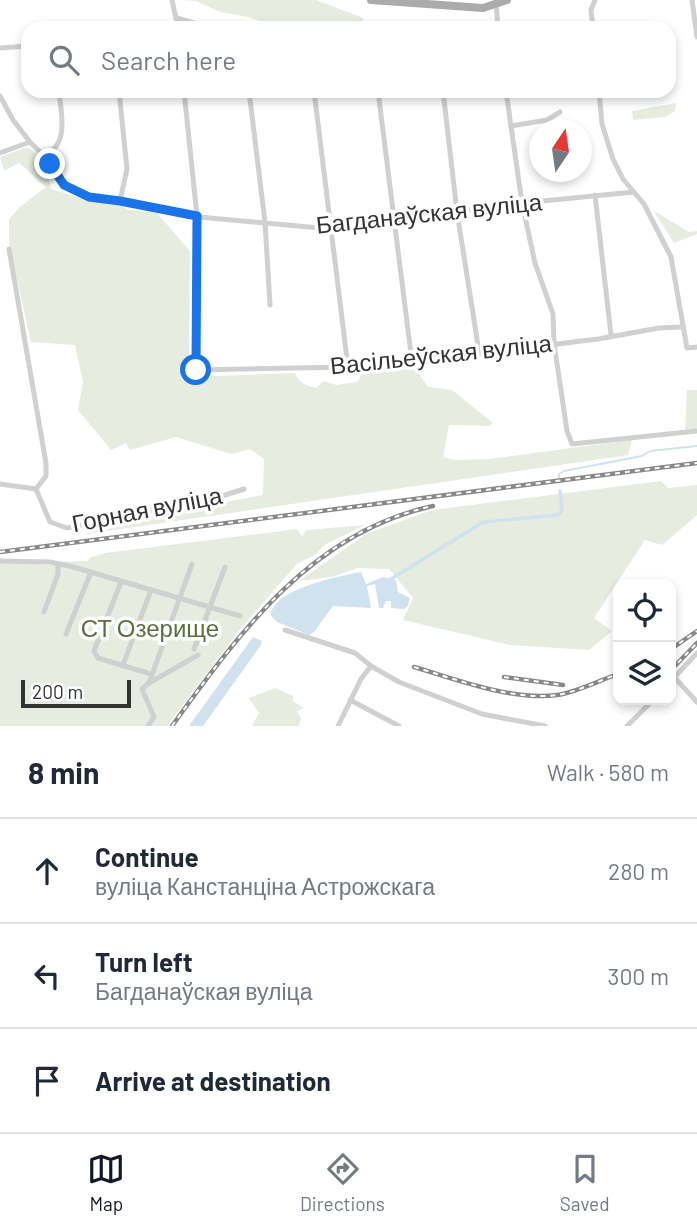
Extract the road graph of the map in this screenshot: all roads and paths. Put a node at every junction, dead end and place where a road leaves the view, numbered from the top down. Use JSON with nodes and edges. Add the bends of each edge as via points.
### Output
{"nodes":[{"id":1,"x":172,"y":0,"type":"edge"},
{"id":2,"x":371,"y":0,"type":"edge"},
{"id":3,"x":506,"y":0,"type":"edge"},
{"id":4,"x":595,"y":0,"type":"edge"},
{"id":5,"x":692,"y":0,"type":"edge"},
{"id":6,"x":406,"y":2,"type":"edge"},
{"id":7,"x":495,"y":2,"type":"edge"},
{"id":8,"x":177,"y":18,"type":"junction"},
{"id":9,"x":177,"y":21,"type":"edge"},
{"id":10,"x":187,"y":21,"type":"edge"},
{"id":11,"x":497,"y":21,"type":"edge"},
{"id":12,"x":592,"y":21,"type":"edge"},
{"id":13,"x":697,"y":37,"type":"edge"},
{"id":14,"x":21,"y":46,"type":"edge"},
{"id":15,"x":0,"y":48,"type":"edge"},
{"id":16,"x":0,"y":96,"type":"edge"},
{"id":17,"x":60,"y":98,"type":"edge"},
{"id":18,"x":120,"y":98,"type":"edge"},
{"id":19,"x":185,"y":98,"type":"edge"},
{"id":20,"x":250,"y":98,"type":"edge"},
{"id":21,"x":315,"y":98,"type":"edge"},
{"id":22,"x":379,"y":98,"type":"edge"},
{"id":23,"x":444,"y":98,"type":"edge"},
{"id":24,"x":507,"y":98,"type":"edge"},
{"id":25,"x":600,"y":98,"type":"edge"},
{"id":26,"x":560,"y":112,"type":"dead end"},
{"id":27,"x":511,"y":126,"type":"junction"},
{"id":28,"x":30,"y":142,"type":"junction"},
{"id":29,"x":0,"y":153,"type":"edge"},
{"id":30,"x":44,"y":156,"type":"junction"},
{"id":31,"x":623,"y":179,"type":"junction"},
{"id":32,"x":615,"y":192,"type":"junction"},
{"id":33,"x":634,"y":192,"type":"junction"},
{"id":34,"x":595,"y":195,"type":"junction"},
{"id":35,"x":120,"y":201,"type":"junction"},
{"id":36,"x":522,"y":203,"type":"junction"},
{"id":37,"x":457,"y":212,"type":"junction"},
{"id":38,"x":197,"y":216,"type":"junction"},
{"id":39,"x":395,"y":220,"type":"junction"},
{"id":40,"x":265,"y":222,"type":"junction"},
{"id":41,"x":331,"y":229,"type":"junction"},
{"id":42,"x":9,"y":249,"type":"dead end"},
{"id":43,"x":270,"y":305,"type":"dead end"},
{"id":44,"x":684,"y":327,"type":"junction"},
{"id":45,"x":611,"y":335,"type":"junction"},
{"id":46,"x":554,"y":343,"type":"junction"},
{"id":47,"x":697,"y":347,"type":"edge"},
{"id":48,"x":479,"y":352,"type":"junction"},
{"id":49,"x":412,"y":362,"type":"junction"},
{"id":50,"x":348,"y":367,"type":"junction"},
{"id":51,"x":697,"y":430,"type":"edge"},
{"id":52,"x":0,"y":484,"type":"edge"},
{"id":53,"x":36,"y":489,"type":"junction"},
{"id":54,"x":244,"y":489,"type":"dead end"},
{"id":55,"x":0,"y":561,"type":"edge"},
{"id":56,"x":57,"y":564,"type":"junction"},
{"id":57,"x":192,"y":564,"type":"dead end"},
{"id":58,"x":225,"y":567,"type":"dead end"},
{"id":59,"x":91,"y":572,"type":"junction"},
{"id":60,"x":121,"y":582,"type":"junction"},
{"id":61,"x":151,"y":590,"type":"junction"},
{"id":62,"x":180,"y":599,"type":"junction"},
{"id":63,"x":209,"y":608,"type":"junction"},
{"id":64,"x":44,"y":612,"type":"dead end"},
{"id":65,"x":240,"y":616,"type":"dead end"},
{"id":66,"x":285,"y":629,"type":"dead end"},
{"id":67,"x":66,"y":634,"type":"dead end"},
{"id":68,"x":194,"y":649,"type":"dead end"},
{"id":69,"x":697,"y":653,"type":"edge"},
{"id":70,"x":198,"y":655,"type":"dead end"},
{"id":71,"x":123,"y":665,"type":"junction"},
{"id":72,"x":372,"y":666,"type":"junction"},
{"id":73,"x":151,"y":674,"type":"junction"},
{"id":74,"x":676,"y":675,"type":"edge"},
{"id":75,"x":149,"y":683,"type":"junction"},
{"id":76,"x":676,"y":683,"type":"edge"},
{"id":77,"x":350,"y":700,"type":"junction"},
{"id":78,"x":697,"y":702,"type":"edge"},
{"id":79,"x":648,"y":705,"type":"edge"},
{"id":80,"x":148,"y":726,"type":"edge"},
{"id":81,"x":338,"y":726,"type":"edge"},
{"id":82,"x":399,"y":726,"type":"edge"},
{"id":83,"x":545,"y":726,"type":"edge"},
{"id":84,"x":627,"y":726,"type":"edge"}],
"edges":[{"from":1,"to":8,"type":"street"},
{"from":2,"to":6,"type":"main road"},
{"from":3,"to":7,"type":"main road"},
{"from":4,"to":12,"type":"street"},
{"from":5,"to":13,"type":"street"},
{"from":6,"to":7,"type":"main road","via":[[483,8]]},
{"from":7,"to":11,"type":"street"},
{"from":8,"to":9,"type":"street"},
{"from":8,"to":10,"type":"street"},
{"from":14,"to":15,"type":"street"},
{"from":16,"to":28,"type":"street","name":"Багданаўская вуліца"},
{"from":17,"to":30,"type":"street","via":[[63,134]]},
{"from":18,"to":35,"type":"street","via":[[127,169]]},
{"from":19,"to":38,"type":"street"},
{"from":20,"to":40,"type":"street"},
{"from":21,"to":41,"type":"street"},
{"from":22,"to":39,"type":"street"},
{"from":23,"to":37,"type":"street"},
{"from":24,"to":27,"type":"street"},
{"from":25,"to":31,"type":"street","via":[[602,124]]},
{"from":26,"to":27,"type":"street","via":[[547,120]]},
{"from":27,"to":36,"type":"street"},
{"from":28,"to":29,"type":"street"},
{"from":28,"to":30,"type":"street","name":"Багданаўская вуліца"},
{"from":30,"to":35,"type":"street","name":"Багданаўская вуліца","via":[[69,189]]},
{"from":31,"to":32,"type":"street"},
{"from":31,"to":33,"type":"street"},
{"from":32,"to":33,"type":"street","name":"Багданаўская вуліца"},
{"from":32,"to":34,"type":"street","name":"Багданаўская вуліца"},
{"from":33,"to":44,"type":"street","via":[[671,257]]},
{"from":34,"to":36,"type":"street","name":"Багданаўская вуліца"},
{"from":34,"to":45,"type":"street"},
{"from":35,"to":38,"type":"street","name":"Багданаўская вуліца"},
{"from":36,"to":37,"type":"street","name":"Багданаўская вуліца"},
{"from":36,"to":46,"type":"street","via":[[535,263],[553,314]]},
{"from":37,"to":39,"type":"street","name":"Багданаўская вуліца"},
{"from":37,"to":48,"type":"street"},
{"from":38,"to":40,"type":"street","name":"Багданаўская вуліца"},
{"from":38,"to":50,"type":"street","name":"Васільеўская вуліца","via":[[196,370]]},
{"from":39,"to":41,"type":"street","name":"Багданаўская вуліца"},
{"from":39,"to":49,"type":"street"},
{"from":40,"to":41,"type":"street","name":"Багданаўская вуліца"},
{"from":40,"to":43,"type":"street"},
{"from":41,"to":50,"type":"street"},
{"from":42,"to":53,"type":"street","via":[[46,463],[46,476]]},
{"from":44,"to":45,"type":"street","name":"Васільеўская вуліца"},
{"from":44,"to":47,"type":"street","via":[[687,348]]},
{"from":45,"to":46,"type":"street","name":"Васільеўская вуліца"},
{"from":46,"to":48,"type":"street","name":"Васільеўская вуліца"},
{"from":46,"to":51,"type":"street","via":[[572,444]]},
{"from":48,"to":49,"type":"street","name":"Васільеўская вуліца"},
{"from":49,"to":50,"type":"street","name":"Васільеўская вуліца"},
{"from":52,"to":53,"type":"street"},
{"from":53,"to":54,"type":"street","name":"Горная вуліца","via":[[50,522],[75,528]]},
{"from":55,"to":56,"type":"street"},
{"from":56,"to":59,"type":"street"},
{"from":56,"to":64,"type":"street","via":[[58,574]]},
{"from":57,"to":62,"type":"street"},
{"from":58,"to":63,"type":"street"},
{"from":59,"to":60,"type":"street"},
{"from":59,"to":67,"type":"street"},
{"from":60,"to":61,"type":"street"},
{"from":60,"to":71,"type":"street","via":[[94,652],[97,658]]},
{"from":61,"to":62,"type":"street"},
{"from":61,"to":71,"type":"street"},
{"from":62,"to":63,"type":"street"},
{"from":62,"to":73,"type":"street"},
{"from":63,"to":65,"type":"street"},
{"from":63,"to":68,"type":"street"},
{"from":66,"to":72,"type":"street","via":[[348,651]]},
{"from":69,"to":74,"type":"street"},
{"from":70,"to":75,"type":"street"},
{"from":71,"to":73,"type":"street"},
{"from":72,"to":77,"type":"street"},
{"from":72,"to":83,"type":"street","via":[[482,714]]},
{"from":73,"to":75,"type":"street"},
{"from":75,"to":80,"type":"street","via":[[142,690],[154,717]]},
{"from":76,"to":78,"type":"street"},
{"from":77,"to":81,"type":"street"},
{"from":77,"to":82,"type":"street"},
{"from":79,"to":84,"type":"street"}]}
